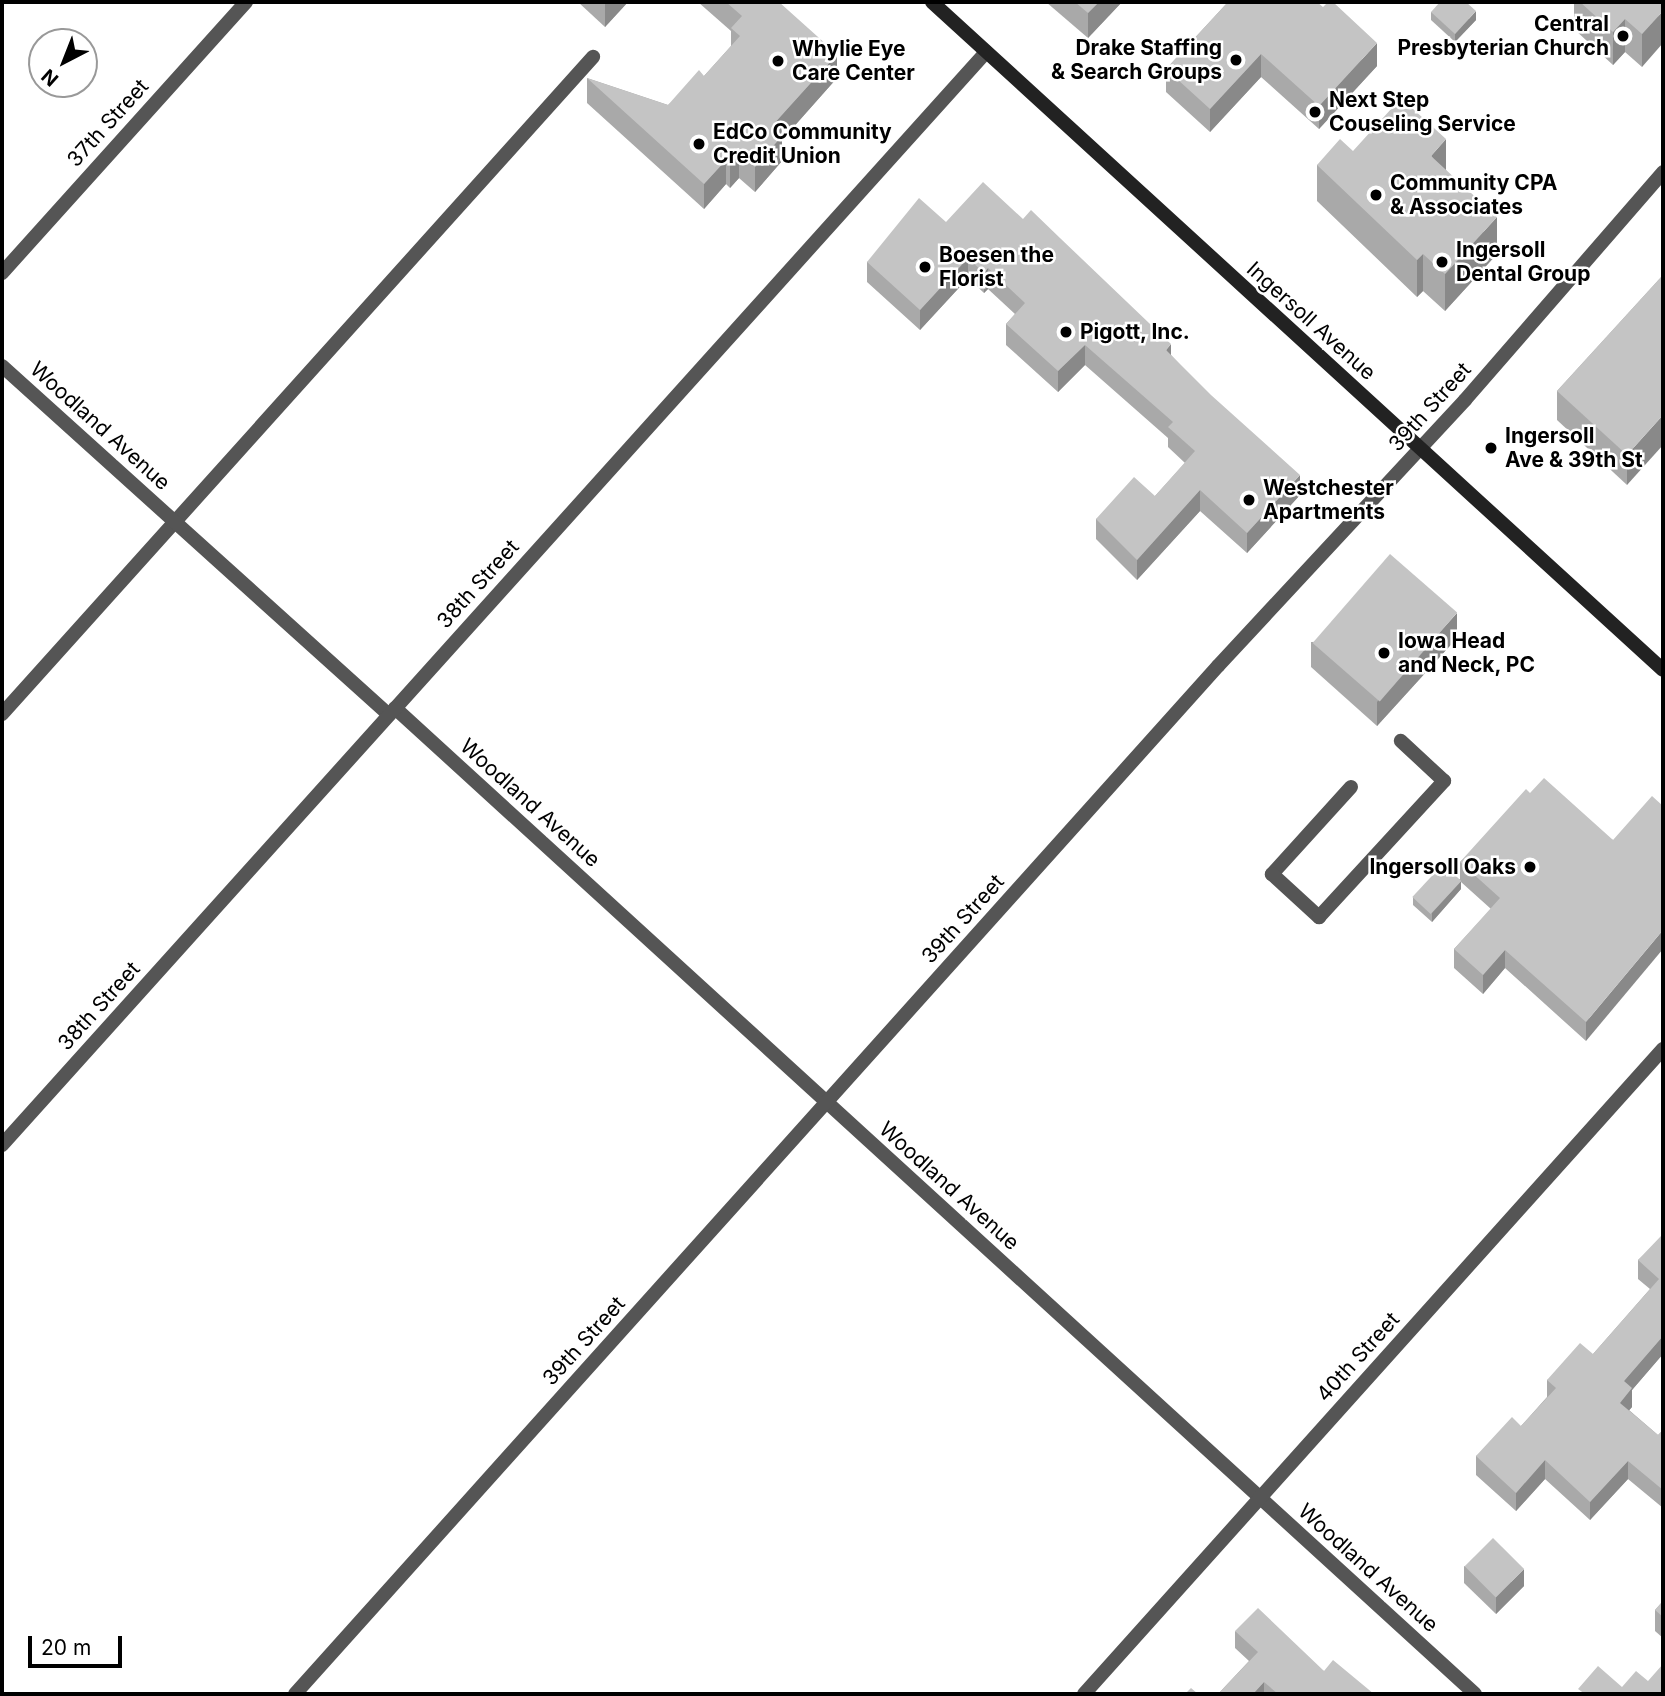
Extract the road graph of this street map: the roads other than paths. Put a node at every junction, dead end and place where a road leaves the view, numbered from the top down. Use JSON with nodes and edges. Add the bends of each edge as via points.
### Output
{"nodes":[{"id":1,"x":246,"y":2,"type":"edge"},
{"id":2,"x":932,"y":2,"type":"edge"},
{"id":3,"x":986,"y":52,"type":"junction"},
{"id":4,"x":593,"y":57,"type":"dead end"},
{"id":5,"x":1663,"y":172,"type":"edge"},
{"id":6,"x":2,"y":273,"type":"edge"},
{"id":7,"x":2,"y":366,"type":"edge"},
{"id":8,"x":1421,"y":449,"type":"junction"},
{"id":9,"x":175,"y":522,"type":"junction"},
{"id":10,"x":1663,"y":670,"type":"edge"},
{"id":11,"x":392,"y":712,"type":"junction"},
{"id":12,"x":2,"y":714,"type":"edge"},
{"id":13,"x":1401,"y":741,"type":"dead end"},
{"id":14,"x":1351,"y":787,"type":"dead end"},
{"id":15,"x":1663,"y":1049,"type":"edge"},
{"id":16,"x":827,"y":1102,"type":"junction"},
{"id":17,"x":2,"y":1145,"type":"edge"},
{"id":18,"x":1260,"y":1498,"type":"junction"},
{"id":19,"x":295,"y":1694,"type":"edge"},
{"id":20,"x":1084,"y":1694,"type":"edge"},
{"id":21,"x":1475,"y":1694,"type":"edge"}],
"edges":[{"from":1,"to":6,"type":"street","name":"37th Street"},
{"from":2,"to":3,"type":"main road","name":"Ingersoll Avenue"},
{"from":3,"to":8,"type":"main road","name":"Ingersoll Avenue"},
{"from":3,"to":11,"type":"street","name":"38th Street"},
{"from":4,"to":9,"type":"street"},
{"from":5,"to":8,"type":"street","name":"39th Street"},
{"from":7,"to":9,"type":"street","name":"Woodland Avenue"},
{"from":8,"to":10,"type":"main road","name":"Ingersoll Avenue"},
{"from":8,"to":16,"type":"street","name":"39th Street"},
{"from":9,"to":11,"type":"street","name":"Woodland Avenue"},
{"from":9,"to":12,"type":"street"},
{"from":11,"to":16,"type":"street","name":"Woodland Avenue"},
{"from":11,"to":17,"type":"street","name":"38th Street"},
{"from":13,"to":14,"type":"street","via":[[1444,781],[1319,916],[1272,874]]},
{"from":15,"to":18,"type":"street","name":"40th Street"},
{"from":16,"to":18,"type":"street","name":"Woodland Avenue"},
{"from":16,"to":19,"type":"street","name":"39th Street"},
{"from":18,"to":20,"type":"street","name":"40th Street"},
{"from":18,"to":21,"type":"street","name":"Woodland Avenue"}]}
